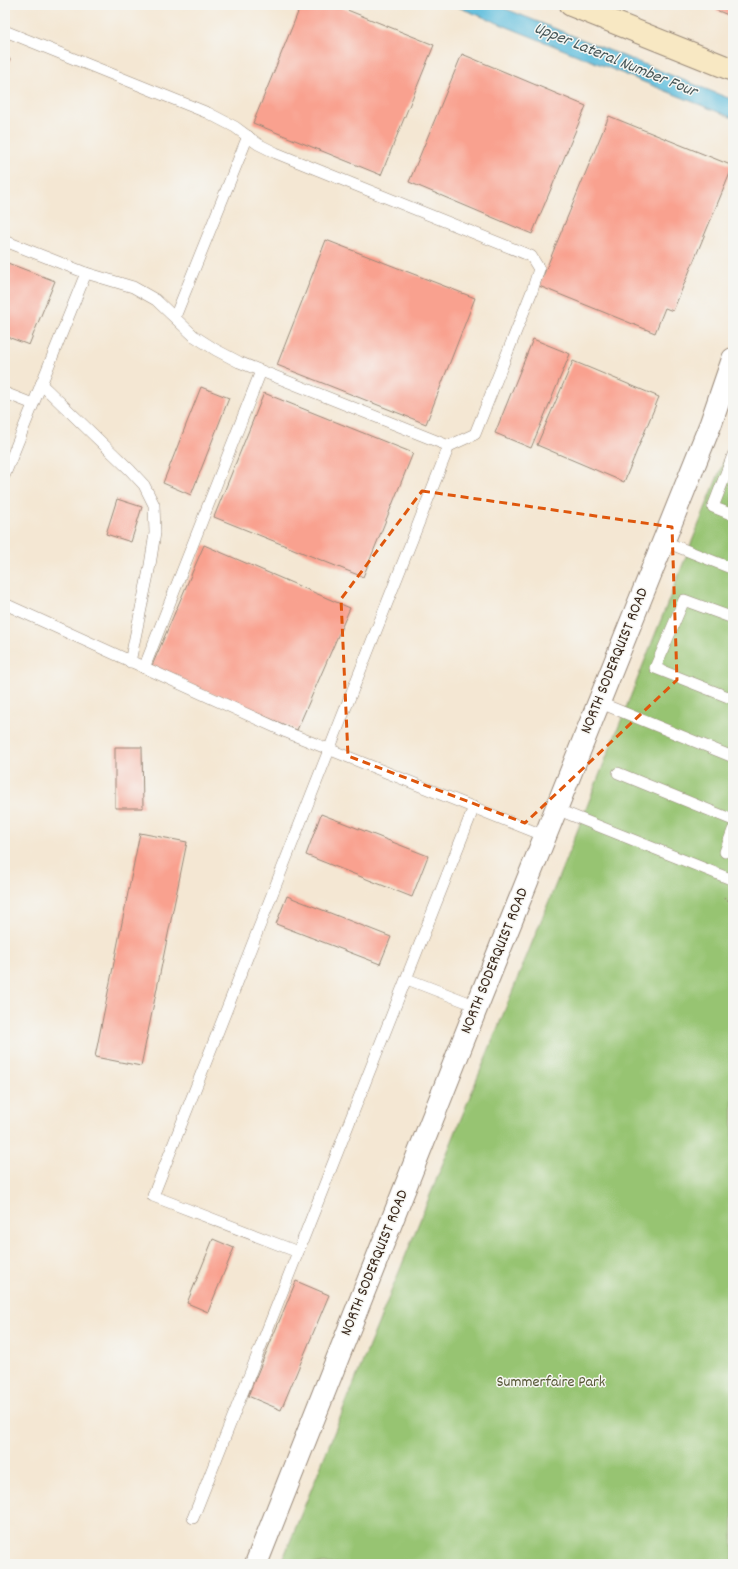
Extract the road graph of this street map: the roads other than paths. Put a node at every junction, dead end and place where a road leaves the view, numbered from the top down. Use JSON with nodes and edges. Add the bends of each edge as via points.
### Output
{"nodes":[{"id":1,"x":570,"y":5,"type":"edge"},
{"id":2,"x":5,"y":31,"type":"edge"},
{"id":3,"x":733,"y":70,"type":"edge"},
{"id":4,"x":248,"y":136,"type":"junction"},
{"id":5,"x":5,"y":241,"type":"edge"},
{"id":6,"x":86,"y":274,"type":"junction"},
{"id":7,"x":175,"y":317,"type":"junction"},
{"id":8,"x":733,"y":358,"type":"edge"},
{"id":9,"x":261,"y":371,"type":"junction"},
{"id":10,"x":41,"y":384,"type":"junction"},
{"id":11,"x":5,"y":393,"type":"edge"},
{"id":12,"x":33,"y":404,"type":"junction"},
{"id":13,"x":449,"y":446,"type":"junction"},
{"id":14,"x":733,"y":455,"type":"edge"},
{"id":15,"x":5,"y":474,"type":"edge"},
{"id":16,"x":733,"y":515,"type":"edge"},
{"id":17,"x":663,"y":541,"type":"junction"},
{"id":18,"x":733,"y":569,"type":"edge"},
{"id":19,"x":5,"y":604,"type":"edge"},
{"id":20,"x":733,"y":618,"type":"edge"},
{"id":21,"x":130,"y":662,"type":"junction"},
{"id":22,"x":144,"y":668,"type":"junction"},
{"id":23,"x":733,"y":699,"type":"edge"},
{"id":24,"x":598,"y":702,"type":"junction"},
{"id":25,"x":328,"y":749,"type":"junction"},
{"id":26,"x":733,"y":757,"type":"edge"},
{"id":27,"x":618,"y":774,"type":"dead end"},
{"id":28,"x":474,"y":807,"type":"junction"},
{"id":29,"x":556,"y":809,"type":"junction"},
{"id":30,"x":733,"y":820,"type":"edge"},
{"id":31,"x":733,"y":830,"type":"edge"},
{"id":32,"x":545,"y":836,"type":"junction"},
{"id":33,"x":724,"y":852,"type":"dead end"},
{"id":34,"x":733,"y":880,"type":"edge"},
{"id":35,"x":407,"y":979,"type":"junction"},
{"id":36,"x":477,"y":1006,"type":"junction"},
{"id":37,"x":298,"y":1252,"type":"junction"},
{"id":38,"x":193,"y":1518,"type":"dead end"},
{"id":39,"x":256,"y":1564,"type":"edge"}],
"edges":[{"from":1,"to":3,"type":"street"},
{"from":2,"to":4,"type":"lane","via":[[208,112]]},
{"from":4,"to":7,"type":"lane"},
{"from":4,"to":13,"type":"lane","via":[[276,153],[530,256],[539,268],[475,434]]},
{"from":5,"to":6,"type":"lane"},
{"from":6,"to":7,"type":"lane","via":[[133,287],[156,300]]},
{"from":6,"to":10,"type":"lane"},
{"from":7,"to":9,"type":"lane","via":[[194,336],[216,350]]},
{"from":8,"to":17,"type":"street","name":"NORTH SODERQUIST ROAD","via":[[711,423]]},
{"from":9,"to":13,"type":"lane"},
{"from":9,"to":22,"type":"lane"},
{"from":10,"to":12,"type":"lane"},
{"from":10,"to":21,"type":"lane","via":[[130,470],[144,485],[154,505],[155,533]]},
{"from":11,"to":12,"type":"lane"},
{"from":12,"to":15,"type":"lane"},
{"from":13,"to":25,"type":"lane"},
{"from":14,"to":16,"type":"lane","via":[[713,507]]},
{"from":17,"to":18,"type":"lane"},
{"from":17,"to":24,"type":"street","name":"NORTH SODERQUIST ROAD"},
{"from":19,"to":21,"type":"lane"},
{"from":20,"to":23,"type":"lane","via":[[684,600],[655,668]]},
{"from":21,"to":22,"type":"lane"},
{"from":22,"to":25,"type":"lane"},
{"from":24,"to":26,"type":"lane"},
{"from":24,"to":29,"type":"street","name":"NORTH SODERQUIST ROAD"},
{"from":25,"to":28,"type":"lane"},
{"from":25,"to":37,"type":"lane","via":[[153,1196]]},
{"from":27,"to":30,"type":"lane"},
{"from":28,"to":32,"type":"lane"},
{"from":28,"to":35,"type":"lane"},
{"from":29,"to":32,"type":"street","name":"NORTH SODERQUIST ROAD"},
{"from":29,"to":34,"type":"lane"},
{"from":31,"to":33,"type":"lane"},
{"from":32,"to":36,"type":"street","name":"NORTH SODERQUIST ROAD"},
{"from":35,"to":36,"type":"lane"},
{"from":35,"to":37,"type":"lane"},
{"from":36,"to":39,"type":"street","name":"NORTH SODERQUIST ROAD"},
{"from":37,"to":38,"type":"lane"}]}
